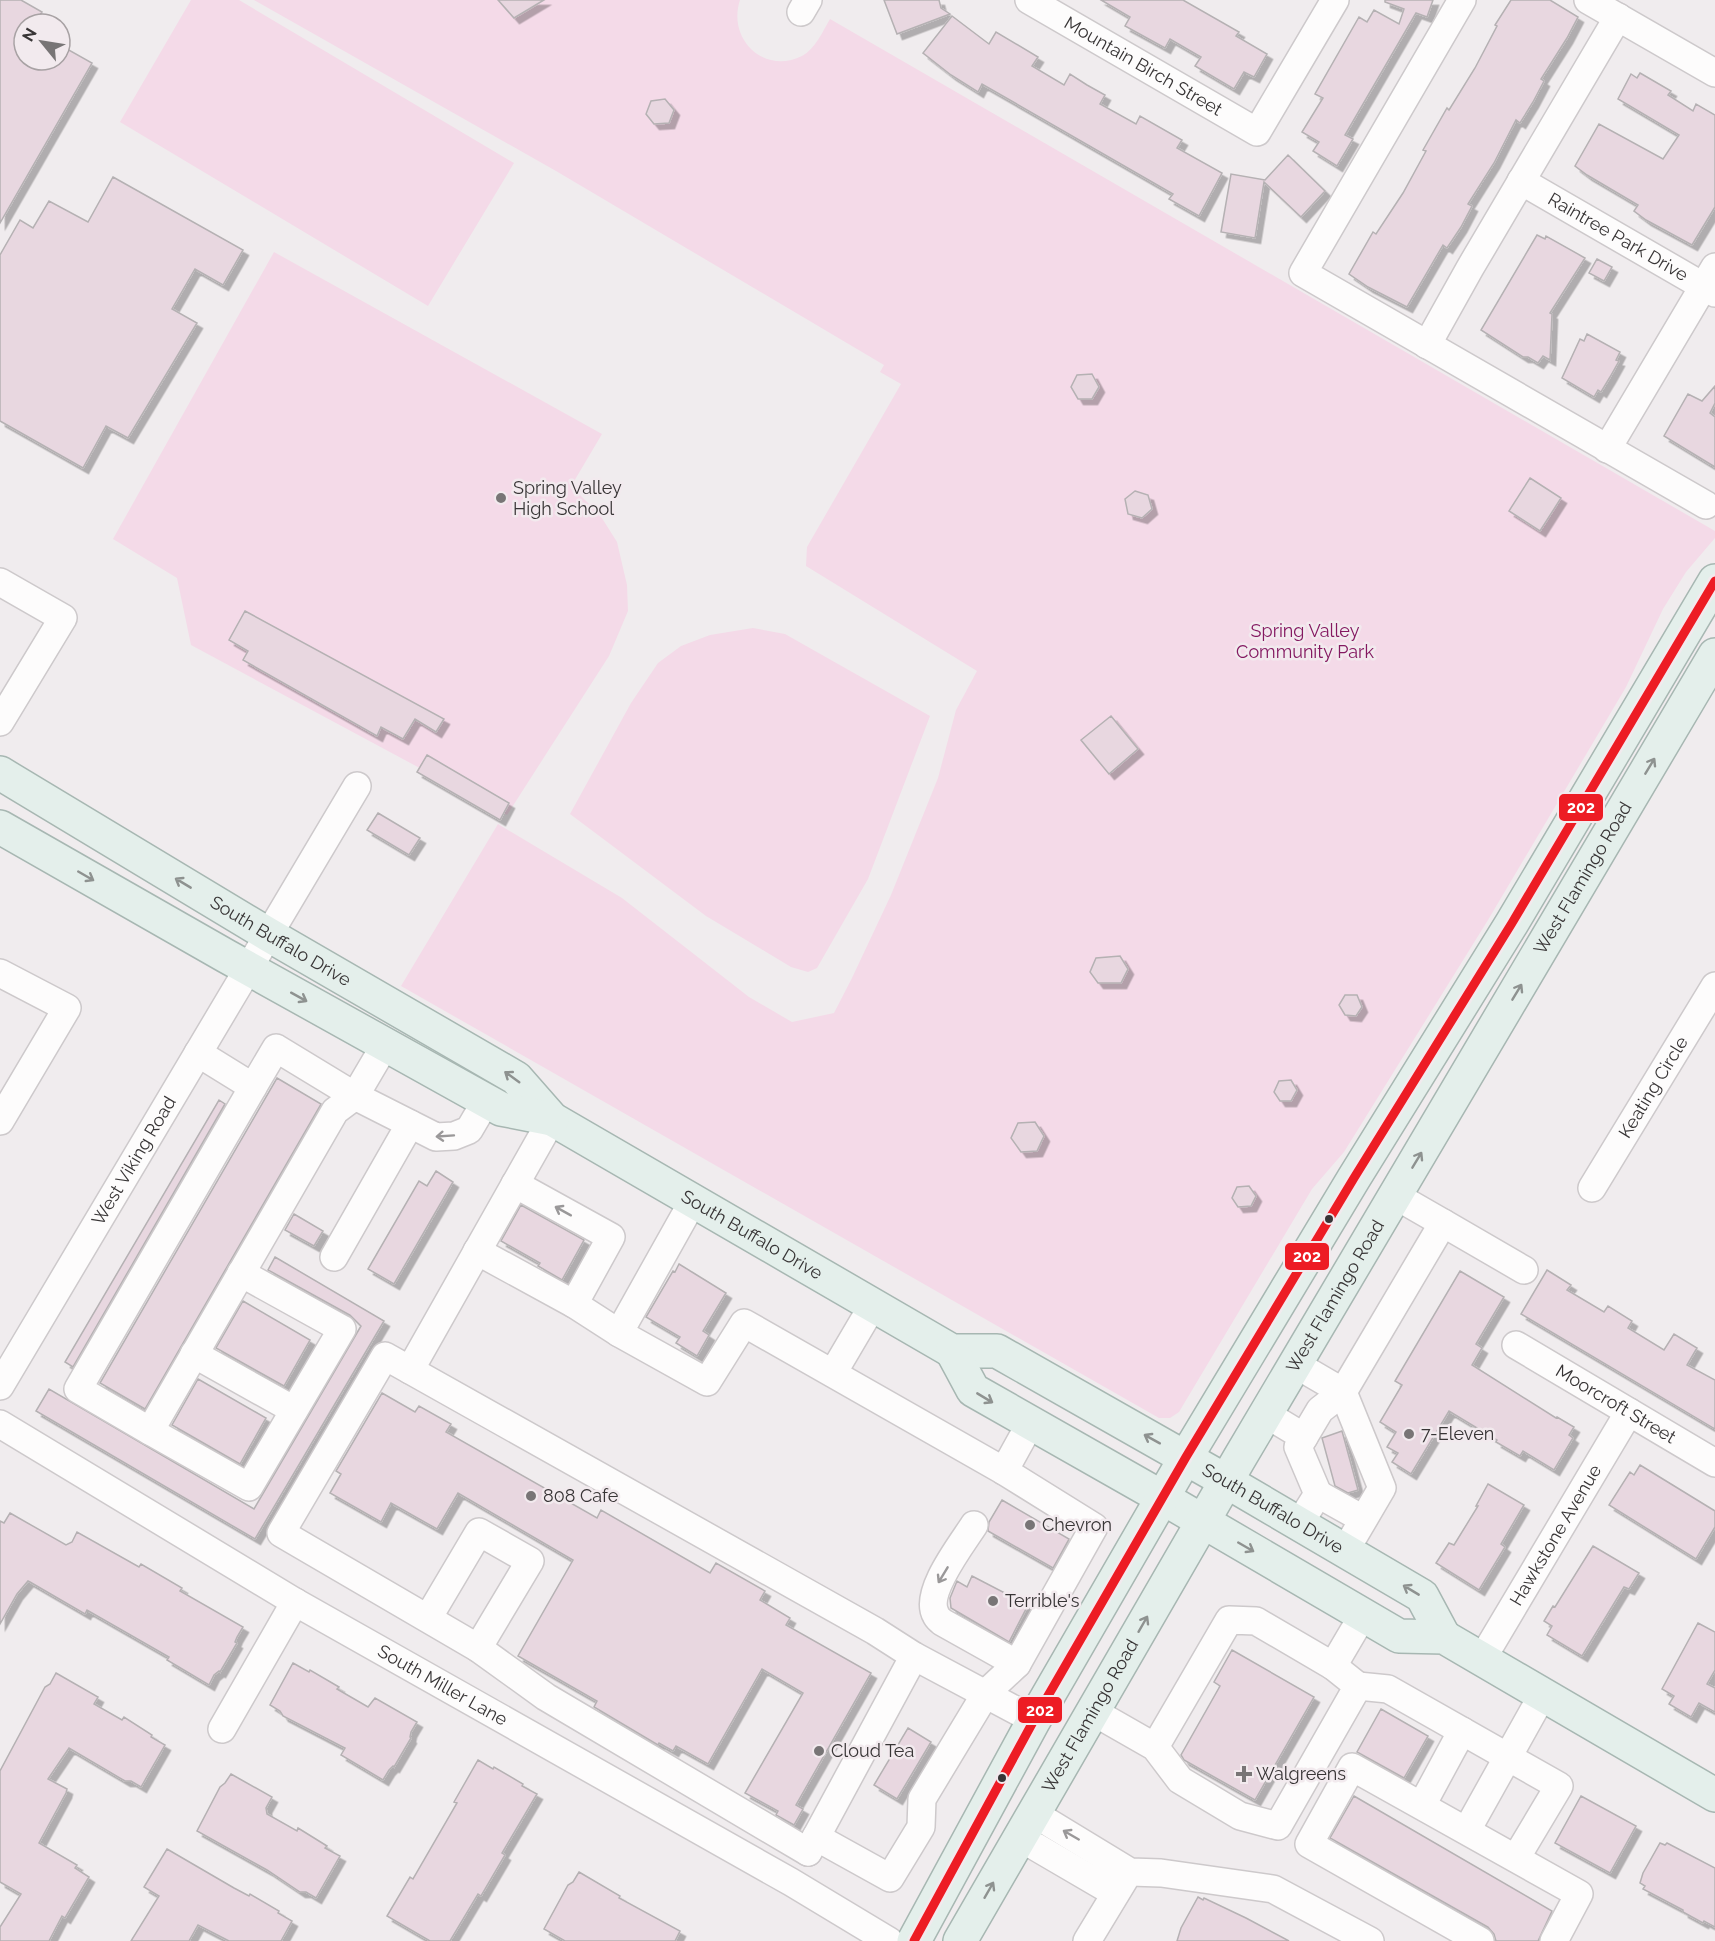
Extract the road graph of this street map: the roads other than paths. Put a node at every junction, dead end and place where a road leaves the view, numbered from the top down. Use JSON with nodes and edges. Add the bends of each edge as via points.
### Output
{"nodes":[{"id":1,"x":1029,"y":0,"type":"edge"},
{"id":2,"x":1335,"y":0,"type":"edge"},
{"id":3,"x":1462,"y":0,"type":"edge"},
{"id":4,"x":1588,"y":0,"type":"edge"},
{"id":5,"x":1618,"y":18,"type":"junction"},
{"id":6,"x":1715,"y":73,"type":"edge"},
{"id":7,"x":1521,"y":181,"type":"junction"},
{"id":8,"x":1711,"y":282,"type":"edge"},
{"id":9,"x":1427,"y":345,"type":"junction"},
{"id":10,"x":1607,"y":449,"type":"junction"},
{"id":11,"x":1706,"y":506,"type":"dead end"},
{"id":12,"x":1715,"y":581,"type":"edge"},
{"id":13,"x":0,"y":582,"type":"edge"},
{"id":14,"x":1672,"y":654,"type":"junction"},
{"id":15,"x":1712,"y":669,"type":"edge"},
{"id":16,"x":0,"y":722,"type":"edge"},
{"id":17,"x":0,"y":773,"type":"edge"},
{"id":18,"x":357,"y":786,"type":"dead end"},
{"id":19,"x":0,"y":826,"type":"edge"},
{"id":20,"x":269,"y":934,"type":"junction"},
{"id":21,"x":248,"y":968,"type":"junction"},
{"id":22,"x":0,"y":973,"type":"edge"},
{"id":23,"x":1715,"y":986,"type":"edge"},
{"id":24,"x":385,"y":1045,"type":"junction"},
{"id":25,"x":198,"y":1053,"type":"junction"},
{"id":26,"x":253,"y":1086,"type":"junction"},
{"id":27,"x":355,"y":1095,"type":"junction"},
{"id":28,"x":486,"y":1101,"type":"junction"},
{"id":29,"x":552,"y":1119,"type":"junction"},
{"id":30,"x":0,"y":1121,"type":"edge"},
{"id":31,"x":411,"y":1124,"type":"junction"},
{"id":32,"x":515,"y":1184,"type":"junction"},
{"id":33,"x":1592,"y":1188,"type":"dead end"},
{"id":34,"x":1396,"y":1196,"type":"junction"},
{"id":35,"x":693,"y":1201,"type":"junction"},
{"id":36,"x":1443,"y":1223,"type":"junction"},
{"id":37,"x":477,"y":1251,"type":"junction"},
{"id":38,"x":334,"y":1257,"type":"dead end"},
{"id":39,"x":1524,"y":1270,"type":"dead end"},
{"id":40,"x":241,"y":1273,"type":"junction"},
{"id":41,"x":574,"y":1304,"type":"junction"},
{"id":42,"x":873,"y":1305,"type":"junction"},
{"id":43,"x":619,"y":1333,"type":"junction"},
{"id":44,"x":1516,"y":1345,"type":"dead end"},
{"id":45,"x":952,"y":1351,"type":"junction"},
{"id":46,"x":194,"y":1354,"type":"junction"},
{"id":47,"x":1295,"y":1364,"type":"junction"},
{"id":48,"x":410,"y":1370,"type":"junction"},
{"id":49,"x":833,"y":1373,"type":"junction"},
{"id":50,"x":0,"y":1386,"type":"edge"},
{"id":51,"x":1343,"y":1392,"type":"junction"},
{"id":52,"x":294,"y":1410,"type":"junction"},
{"id":53,"x":1629,"y":1412,"type":"junction"},
{"id":54,"x":1266,"y":1414,"type":"junction"},
{"id":55,"x":0,"y":1424,"type":"edge"},
{"id":56,"x":1030,"y":1424,"type":"junction"},
{"id":57,"x":150,"y":1431,"type":"junction"},
{"id":58,"x":1304,"y":1437,"type":"junction"},
{"id":59,"x":1186,"y":1457,"type":"junction"},
{"id":60,"x":1715,"y":1463,"type":"edge"},
{"id":61,"x":1004,"y":1471,"type":"junction"},
{"id":62,"x":1226,"y":1481,"type":"junction"},
{"id":63,"x":1318,"y":1494,"type":"junction"},
{"id":64,"x":1163,"y":1498,"type":"junction"},
{"id":65,"x":1364,"y":1519,"type":"junction"},
{"id":66,"x":1203,"y":1522,"type":"junction"},
{"id":67,"x":1299,"y":1524,"type":"junction"},
{"id":68,"x":974,"y":1525,"type":"dead end"},
{"id":69,"x":1345,"y":1551,"type":"junction"},
{"id":70,"x":1066,"y":1578,"type":"junction"},
{"id":71,"x":1104,"y":1600,"type":"junction"},
{"id":72,"x":295,"y":1602,"type":"junction"},
{"id":73,"x":1363,"y":1615,"type":"junction"},
{"id":74,"x":428,"y":1618,"type":"junction"},
{"id":75,"x":1444,"y":1637,"type":"junction"},
{"id":76,"x":478,"y":1648,"type":"junction"},
{"id":77,"x":914,"y":1656,"type":"junction"},
{"id":78,"x":1482,"y":1659,"type":"junction"},
{"id":79,"x":1017,"y":1664,"type":"junction"},
{"id":80,"x":1333,"y":1666,"type":"junction"},
{"id":81,"x":1358,"y":1686,"type":"junction"},
{"id":82,"x":986,"y":1694,"type":"junction"},
{"id":83,"x":1542,"y":1694,"type":"junction"},
{"id":84,"x":1092,"y":1711,"type":"junction"},
{"id":85,"x":1034,"y":1720,"type":"junction"},
{"id":86,"x":222,"y":1729,"type":"dead end"},
{"id":87,"x":1462,"y":1731,"type":"junction"},
{"id":88,"x":1324,"y":1746,"type":"junction"},
{"id":89,"x":1155,"y":1747,"type":"junction"},
{"id":90,"x":1507,"y":1756,"type":"junction"},
{"id":91,"x":1352,"y":1767,"type":"junction"},
{"id":92,"x":1715,"y":1794,"type":"edge"},
{"id":93,"x":1422,"y":1805,"type":"junction"},
{"id":94,"x":1026,"y":1825,"type":"junction"},
{"id":95,"x":1278,"y":1826,"type":"junction"},
{"id":96,"x":1467,"y":1830,"type":"junction"},
{"id":97,"x":1310,"y":1844,"type":"junction"},
{"id":98,"x":812,"y":1845,"type":"junction"},
{"id":99,"x":1516,"y":1858,"type":"junction"},
{"id":100,"x":1130,"y":1872,"type":"junction"},
{"id":101,"x":791,"y":1882,"type":"junction"},
{"id":102,"x":1115,"y":1893,"type":"junction"},
{"id":103,"x":889,"y":1941,"type":"edge"},
{"id":104,"x":914,"y":1941,"type":"edge"},
{"id":105,"x":960,"y":1941,"type":"edge"},
{"id":106,"x":1087,"y":1941,"type":"edge"},
{"id":107,"x":1369,"y":1941,"type":"edge"},
{"id":108,"x":1480,"y":1941,"type":"edge"},
{"id":109,"x":1554,"y":1941,"type":"edge"}],
"edges":[{"from":1,"to":2,"type":"street","name":"Mountain Birch Street","via":[[1257,132]]},
{"from":3,"to":9,"type":"street","via":[[1303,273]]},
{"from":4,"to":5,"type":"street"},
{"from":5,"to":6,"type":"street"},
{"from":5,"to":7,"type":"street"},
{"from":7,"to":8,"type":"street","name":"Raintree Park Drive"},
{"from":7,"to":9,"type":"street"},
{"from":8,"to":10,"type":"street"},
{"from":9,"to":10,"type":"street"},
{"from":10,"to":11,"type":"street"},
{"from":12,"to":14,"type":"main road"},
{"from":13,"to":16,"type":"street","via":[[63,618]]},
{"from":14,"to":15,"type":"street"},
{"from":14,"to":59,"type":"main road"},
{"from":34,"to":15,"type":"main road","name":"West Flamingo Road","one_way":true},
{"from":20,"to":17,"type":"main road","name":"South Buffalo Drive","one_way":true},
{"from":18,"to":20,"type":"street","name":"West Viking Road"},
{"from":19,"to":21,"type":"main road","name":"South Buffalo Drive","one_way":true},
{"from":20,"to":21,"type":"street","name":"West Viking Road"},
{"from":29,"to":20,"type":"main road","name":"South Buffalo Drive","one_way":true,"via":[[516,1078]]},
{"from":21,"to":24,"type":"main road","name":"South Buffalo Drive","one_way":true},
{"from":21,"to":25,"type":"street","name":"West Viking Road"},
{"from":22,"to":30,"type":"street","via":[[67,1008]]},
{"from":23,"to":33,"type":"street","name":"Keating Circle"},
{"from":24,"to":27,"type":"street"},
{"from":24,"to":28,"type":"main road","name":"South Buffalo Drive"},
{"from":25,"to":26,"type":"street"},
{"from":25,"to":50,"type":"street","name":"West Viking Road"},
{"from":26,"to":27,"type":"street","via":[[276,1048]]},
{"from":26,"to":57,"type":"street","via":[[78,1389]]},
{"from":27,"to":31,"type":"street"},
{"from":27,"to":40,"type":"street","via":[[335,1111]]},
{"from":28,"to":29,"type":"main road","name":"South Buffalo Drive","via":[[501,1109]]},
{"from":28,"to":31,"type":"street","one_way":true,"via":[[469,1130],[454,1136],[436,1137]]},
{"from":29,"to":32,"type":"street"},
{"from":29,"to":35,"type":"main road","name":"South Buffalo Drive"},
{"from":31,"to":38,"type":"street"},
{"from":32,"to":37,"type":"street"},
{"from":41,"to":32,"type":"street","one_way":true,"via":[[611,1238]]},
{"from":34,"to":36,"type":"street"},
{"from":34,"to":47,"type":"main road","name":"West Flamingo Road"},
{"from":35,"to":42,"type":"main road","name":"South Buffalo Drive"},
{"from":35,"to":43,"type":"street"},
{"from":36,"to":39,"type":"street"},
{"from":36,"to":51,"type":"street"},
{"from":37,"to":41,"type":"street"},
{"from":37,"to":48,"type":"street"},
{"from":40,"to":46,"type":"street"},
{"from":40,"to":52,"type":"street","via":[[342,1329]]},
{"from":41,"to":43,"type":"street"},
{"from":42,"to":45,"type":"main road","name":"South Buffalo Drive"},
{"from":42,"to":49,"type":"street"},
{"from":43,"to":49,"type":"street","via":[[707,1382],[744,1323]]},
{"from":44,"to":53,"type":"street","name":"Moorcroft Street"},
{"from":45,"to":56,"type":"main road","one_way":true,"via":[[973,1390]]},
{"from":59,"to":45,"type":"main road","name":"South Buffalo Drive","one_way":true,"via":[[997,1351]]},
{"from":46,"to":52,"type":"street"},
{"from":46,"to":57,"type":"street"},
{"from":47,"to":51,"type":"street"},
{"from":47,"to":54,"type":"main road","name":"West Flamingo Road"},
{"from":48,"to":74,"type":"street","via":[[385,1356],[281,1533]]},
{"from":48,"to":77,"type":"street"},
{"from":49,"to":61,"type":"street"},
{"from":51,"to":58,"type":"street","via":[[1320,1410]]},
{"from":51,"to":65,"type":"street","via":[[1382,1488]]},
{"from":52,"to":57,"type":"street","via":[[249,1487]]},
{"from":53,"to":60,"type":"street","name":"Moorcroft Street"},
{"from":53,"to":78,"type":"street","name":"Hawkstone Avenue"},
{"from":54,"to":58,"type":"street"},
{"from":54,"to":62,"type":"main road","name":"West Flamingo Road"},
{"from":55,"to":72,"type":"street","name":"South Miller Lane"},
{"from":56,"to":61,"type":"street"},
{"from":56,"to":64,"type":"main road"},
{"from":58,"to":63,"type":"street","via":[[1298,1447]]},
{"from":59,"to":62,"type":"main road","name":"South Buffalo Drive"},
{"from":59,"to":64,"type":"main road"},
{"from":61,"to":70,"type":"street","via":[[1094,1527]]},
{"from":62,"to":66,"type":"main road","name":"West Flamingo Road"},
{"from":62,"to":67,"type":"main road","name":"South Buffalo Drive"},
{"from":63,"to":65,"type":"street"},
{"from":63,"to":67,"type":"street"},
{"from":64,"to":66,"type":"main road"},
{"from":64,"to":71,"type":"main road"},
{"from":65,"to":69,"type":"street"},
{"from":66,"to":73,"type":"main road","one_way":true},
{"from":84,"to":66,"type":"main road","name":"West Flamingo Road","one_way":true},
{"from":67,"to":69,"type":"main road","name":"South Buffalo Drive"},
{"from":68,"to":79,"type":"street","one_way":true,"via":[[935,1590],[936,1616]]},
{"from":75,"to":69,"type":"main road","name":"South Buffalo Drive","one_way":true,"via":[[1422,1596]]},
{"from":70,"to":71,"type":"street"},
{"from":70,"to":79,"type":"street"},
{"from":71,"to":85,"type":"main road"},
{"from":72,"to":86,"type":"street"},
{"from":72,"to":101,"type":"street","name":"South Miller Lane"},
{"from":73,"to":75,"type":"main road","via":[[1399,1636]]},
{"from":73,"to":80,"type":"street"},
{"from":74,"to":76,"type":"street"},
{"from":74,"to":76,"type":"street","via":[[479,1532],[520,1555],[530,1561]]},
{"from":75,"to":78,"type":"main road"},
{"from":76,"to":98,"type":"street","via":[[546,1697]]},
{"from":77,"to":82,"type":"street"},
{"from":77,"to":98,"type":"street"},
{"from":78,"to":83,"type":"main road"},
{"from":79,"to":82,"type":"street"},
{"from":80,"to":81,"type":"street"},
{"from":80,"to":89,"type":"street","via":[[1256,1621],[1229,1620]]},
{"from":81,"to":87,"type":"street","via":[[1388,1689]]},
{"from":81,"to":88,"type":"street"},
{"from":82,"to":85,"type":"street"},
{"from":82,"to":98,"type":"street","via":[[922,1799],[921,1827],[890,1878]]},
{"from":83,"to":90,"type":"street"},
{"from":83,"to":92,"type":"main road"},
{"from":84,"to":89,"type":"street"},
{"from":84,"to":94,"type":"main road","name":"West Flamingo Road"},
{"from":85,"to":104,"type":"main road"},
{"from":87,"to":90,"type":"street"},
{"from":87,"to":93,"type":"street"},
{"from":88,"to":91,"type":"street"},
{"from":88,"to":95,"type":"street"},
{"from":89,"to":95,"type":"street","via":[[1180,1780],[1240,1816]]},
{"from":90,"to":96,"type":"street"},
{"from":90,"to":99,"type":"street","via":[[1559,1786]]},
{"from":91,"to":93,"type":"street"},
{"from":91,"to":97,"type":"street"},
{"from":93,"to":96,"type":"street"},
{"from":100,"to":94,"type":"street","one_way":true},
{"from":94,"to":102,"type":"street"},
{"from":105,"to":94,"type":"main road","name":"West Flamingo Road","one_way":true},
{"from":95,"to":97,"type":"street"},
{"from":96,"to":99,"type":"street"},
{"from":97,"to":108,"type":"street"},
{"from":98,"to":101,"type":"street"},
{"from":99,"to":109,"type":"street","via":[[1579,1894]]},
{"from":100,"to":102,"type":"street"},
{"from":100,"to":107,"type":"street","via":[[1273,1889]]},
{"from":101,"to":103,"type":"street","name":"South Miller Lane"},
{"from":102,"to":106,"type":"street"}]}
